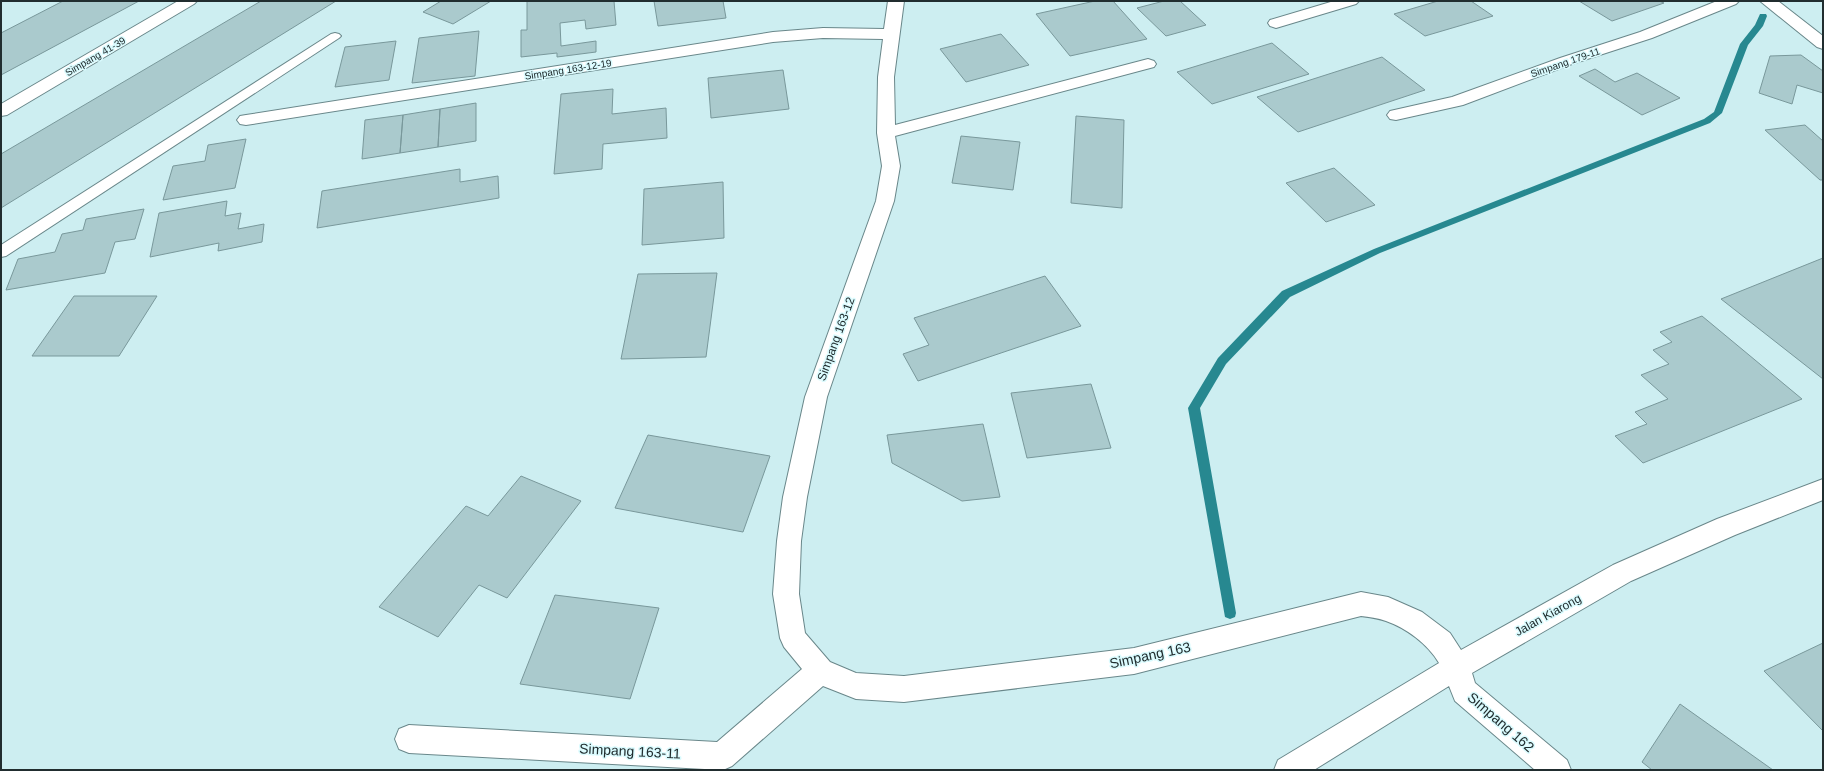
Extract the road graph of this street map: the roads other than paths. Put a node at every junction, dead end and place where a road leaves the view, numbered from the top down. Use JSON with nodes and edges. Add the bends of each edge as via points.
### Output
{"nodes":[{"id":1,"x":189,"y":1,"type":"edge"},
{"id":2,"x":896,"y":1,"type":"edge"},
{"id":3,"x":1351,"y":1,"type":"edge"},
{"id":4,"x":1731,"y":1,"type":"edge"},
{"id":5,"x":1768,"y":1,"type":"edge"},
{"id":6,"x":1276,"y":23,"type":"dead end"},
{"id":7,"x":892,"y":34,"type":"junction"},
{"id":8,"x":335,"y":36,"type":"dead end"},
{"id":9,"x":1823,"y":44,"type":"edge"},
{"id":10,"x":1148,"y":64,"type":"dead end"},
{"id":11,"x":1,"y":111,"type":"edge"},
{"id":12,"x":1396,"y":115,"type":"dead end"},
{"id":13,"x":246,"y":120,"type":"dead end"},
{"id":14,"x":886,"y":133,"type":"junction"},
{"id":15,"x":1,"y":252,"type":"edge"},
{"id":16,"x":1823,"y":489,"type":"edge"},
{"id":17,"x":1456,"y":667,"type":"junction"},
{"id":18,"x":820,"y":671,"type":"junction"},
{"id":19,"x":409,"y":739,"type":"dead end"},
{"id":20,"x":1288,"y":770,"type":"edge"},
{"id":21,"x":1557,"y":770,"type":"edge"}],
"edges":[{"from":1,"to":11,"type":"street","name":"Simpang 41-39"},
{"from":2,"to":7,"type":"street","name":"Simpang 163-12"},
{"from":3,"to":6,"type":"street"},
{"from":4,"to":12,"type":"street","name":"Simpang 179-11","via":[[1646,35],[1457,101]]},
{"from":5,"to":9,"type":"street"},
{"from":7,"to":13,"type":"street","name":"Simpang 163-12-19","via":[[823,33],[773,37]]},
{"from":7,"to":14,"type":"street","name":"Simpang 163-12","via":[[886,76]]},
{"from":8,"to":15,"type":"lane"},
{"from":10,"to":14,"type":"street"},
{"from":14,"to":18,"type":"street","name":"Simpang 163-12","via":[[890,166],[885,201],[816,397],[795,498],[789,541],[786,594],[793,638]]},
{"from":16,"to":17,"type":"street","name":"Jalan Kiarong","via":[[1622,573]]},
{"from":17,"to":18,"type":"street","name":"Simpang 163","via":[[1441,642],[1413,621],[1388,609],[1361,604],[1142,659],[1110,664],[904,689],[856,686]]},
{"from":17,"to":20,"type":"street","name":"Jalan Kiarong"},
{"from":17,"to":21,"type":"street","name":"Simpang 162","via":[[1465,692]]},
{"from":18,"to":19,"type":"street","name":"Simpang 163-11","via":[[722,756]]}]}
